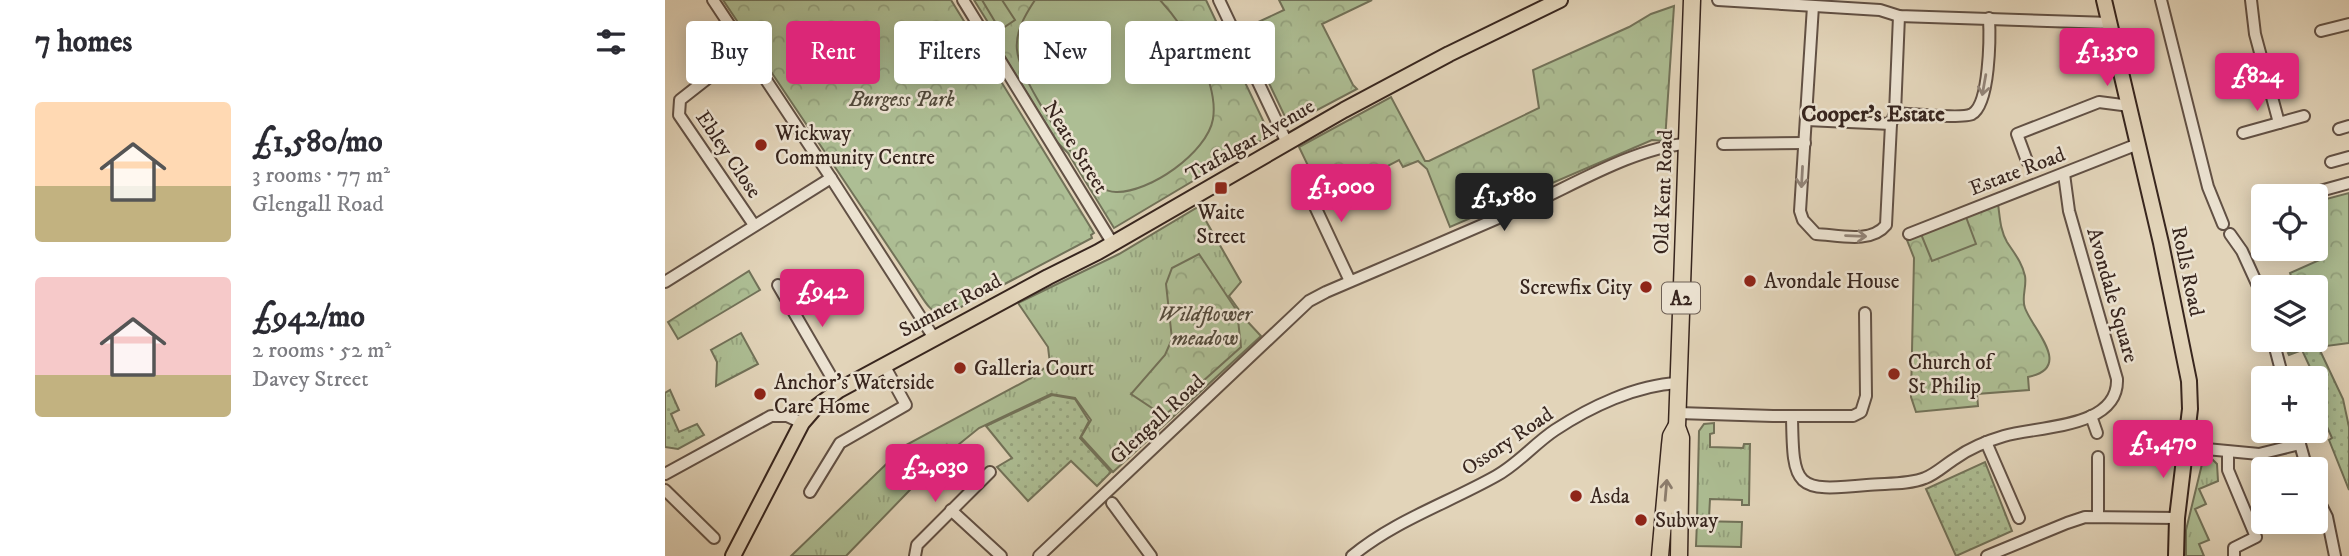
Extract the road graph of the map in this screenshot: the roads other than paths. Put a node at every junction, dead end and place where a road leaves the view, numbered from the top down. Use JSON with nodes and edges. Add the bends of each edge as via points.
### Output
{"nodes":[{"id":1,"x":713,"y":0,"type":"edge"},
{"id":2,"x":963,"y":0,"type":"edge"},
{"id":3,"x":1219,"y":0,"type":"edge"},
{"id":4,"x":1560,"y":0,"type":"edge"},
{"id":5,"x":1692,"y":0,"type":"edge"},
{"id":6,"x":1717,"y":0,"type":"edge"},
{"id":7,"x":2104,"y":0,"type":"edge"},
{"id":8,"x":2161,"y":0,"type":"edge"},
{"id":9,"x":2251,"y":0,"type":"edge"},
{"id":10,"x":1880,"y":5,"type":"edge"},
{"id":11,"x":1813,"y":6,"type":"junction"},
{"id":12,"x":1899,"y":16,"type":"junction"},
{"id":13,"x":1989,"y":18,"type":"junction"},
{"id":14,"x":727,"y":21,"type":"edge"},
{"id":15,"x":2111,"y":23,"type":"junction"},
{"id":16,"x":2349,"y":24,"type":"edge"},
{"id":17,"x":2321,"y":31,"type":"dead end"},
{"id":18,"x":700,"y":84,"type":"edge"},
{"id":19,"x":768,"y":84,"type":"edge"},
{"id":20,"x":2130,"y":106,"type":"junction"},
{"id":21,"x":2304,"y":116,"type":"dead end"},
{"id":22,"x":1893,"y":119,"type":"junction"},
{"id":23,"x":1807,"y":120,"type":"junction"},
{"id":24,"x":2279,"y":122,"type":"junction"},
{"id":25,"x":2243,"y":133,"type":"dead end"},
{"id":26,"x":1287,"y":143,"type":"junction"},
{"id":27,"x":1805,"y":143,"type":"junction"},
{"id":28,"x":1686,"y":144,"type":"junction"},
{"id":29,"x":1723,"y":144,"type":"dead end"},
{"id":30,"x":2138,"y":144,"type":"junction"},
{"id":31,"x":2349,"y":157,"type":"edge"},
{"id":32,"x":2027,"y":161,"type":"dead end"},
{"id":33,"x":2331,"y":162,"type":"dead end"},
{"id":34,"x":2064,"y":174,"type":"junction"},
{"id":35,"x":831,"y":178,"type":"junction"},
{"id":36,"x":1303,"y":181,"type":"dead end"},
{"id":37,"x":2349,"y":183,"type":"edge"},
{"id":38,"x":2328,"y":189,"type":"edge"},
{"id":39,"x":2223,"y":224,"type":"dead end"},
{"id":40,"x":754,"y":225,"type":"junction"},
{"id":41,"x":1909,"y":234,"type":"dead end"},
{"id":42,"x":2230,"y":234,"type":"dead end"},
{"id":43,"x":1113,"y":244,"type":"junction"},
{"id":44,"x":2253,"y":275,"type":"edge"},
{"id":45,"x":1350,"y":281,"type":"junction"},
{"id":46,"x":665,"y":282,"type":"edge"},
{"id":47,"x":778,"y":285,"type":"dead end"},
{"id":48,"x":1865,"y":313,"type":"dead end"},
{"id":49,"x":933,"y":338,"type":"junction"},
{"id":50,"x":884,"y":365,"type":"junction"},
{"id":51,"x":1678,"y":383,"type":"junction"},
{"id":52,"x":839,"y":390,"type":"junction"},
{"id":53,"x":1792,"y":416,"type":"junction"},
{"id":54,"x":2091,"y":416,"type":"junction"},
{"id":55,"x":1677,"y":420,"type":"junction"},
{"id":56,"x":802,"y":424,"type":"junction"},
{"id":57,"x":2097,"y":433,"type":"dead end"},
{"id":58,"x":1986,"y":442,"type":"junction"},
{"id":59,"x":2300,"y":444,"type":"joint"},
{"id":60,"x":2185,"y":447,"type":"junction"},
{"id":61,"x":2228,"y":452,"type":"junction"},
{"id":62,"x":2098,"y":457,"type":"dead end"},
{"id":63,"x":2304,"y":457,"type":"edge"},
{"id":64,"x":990,"y":472,"type":"dead end"},
{"id":65,"x":665,"y":474,"type":"edge"},
{"id":66,"x":665,"y":490,"type":"edge"},
{"id":67,"x":810,"y":492,"type":"dead end"},
{"id":68,"x":1112,"y":503,"type":"dead end"},
{"id":69,"x":951,"y":510,"type":"junction"},
{"id":70,"x":2098,"y":517,"type":"junction"},
{"id":71,"x":2019,"y":518,"type":"dead end"},
{"id":72,"x":2177,"y":518,"type":"junction"},
{"id":73,"x":2328,"y":522,"type":"edge"},
{"id":74,"x":714,"y":538,"type":"dead end"},
{"id":75,"x":1365,"y":551,"type":"edge"},
{"id":76,"x":733,"y":556,"type":"edge"},
{"id":77,"x":915,"y":556,"type":"edge"},
{"id":78,"x":1001,"y":556,"type":"edge"},
{"id":79,"x":1039,"y":556,"type":"edge"},
{"id":80,"x":1151,"y":556,"type":"edge"},
{"id":81,"x":1352,"y":556,"type":"edge"},
{"id":82,"x":1660,"y":556,"type":"edge"},
{"id":83,"x":1679,"y":556,"type":"edge"},
{"id":84,"x":1987,"y":556,"type":"edge"},
{"id":85,"x":2176,"y":556,"type":"edge"},
{"id":86,"x":2234,"y":556,"type":"edge"},
{"id":87,"x":2335,"y":556,"type":"edge"}],
"edges":[{"from":1,"to":14,"type":"street"},
{"from":2,"to":43,"type":"street","name":"Neate Street"},
{"from":3,"to":26,"type":"street"},
{"from":4,"to":26,"type":"main road","name":"Trafalgar Avenue","via":[[1401,79]]},
{"from":5,"to":28,"type":"highway","name":"Old Kent Road","number":"A2"},
{"from":6,"to":11,"type":"street"},
{"from":7,"to":15,"type":"main road","name":"Rolls Road"},
{"from":8,"to":39,"type":"street","via":[[2208,187]]},
{"from":9,"to":24,"type":"street","via":[[2255,34]]},
{"from":10,"to":11,"type":"street"},
{"from":10,"to":12,"type":"street"},
{"from":11,"to":23,"type":"street"},
{"from":12,"to":13,"type":"street"},
{"from":12,"to":22,"type":"street"},
{"from":13,"to":15,"type":"street"},
{"from":13,"to":22,"type":"street","one_way":true,"via":[[1985,89],[1972,115]]},
{"from":15,"to":20,"type":"main road","name":"Rolls Road"},
{"from":16,"to":17,"type":"street"},
{"from":18,"to":40,"type":"street","name":"Ebley Close","via":[[680,100],[679,114]]},
{"from":19,"to":35,"type":"street"},
{"from":20,"to":30,"type":"main road","name":"Rolls Road"},
{"from":20,"to":32,"type":"street","via":[[2099,102],[2017,134]]},
{"from":21,"to":24,"type":"street"},
{"from":22,"to":23,"type":"street","via":[[1868,123]]},
{"from":27,"to":22,"type":"street","one_way":true,"via":[[1803,220],[1815,234],[1867,237],[1886,225]]},
{"from":23,"to":27,"type":"street"},
{"from":24,"to":25,"type":"street"},
{"from":26,"to":43,"type":"main road","name":"Trafalgar Avenue"},
{"from":27,"to":29,"type":"street"},
{"from":28,"to":45,"type":"street","name":"Glengall Road","via":[[1652,150]]},
{"from":28,"to":51,"type":"highway","name":"Old Kent Road","number":"A2"},
{"from":30,"to":34,"type":"street","name":"Estate Road"},
{"from":30,"to":60,"type":"main road","name":"Rolls Road","via":[[2189,381]]},
{"from":31,"to":33,"type":"street"},
{"from":34,"to":41,"type":"street","name":"Estate Road"},
{"from":34,"to":54,"type":"street","name":"Avondale Square","via":[[2069,211],[2117,379],[2113,397]]},
{"from":35,"to":40,"type":"street"},
{"from":35,"to":49,"type":"street"},
{"from":36,"to":45,"type":"street"},
{"from":37,"to":38,"type":"street"},
{"from":40,"to":46,"type":"street"},
{"from":42,"to":44,"type":"street"},
{"from":43,"to":49,"type":"main road","name":"Sumner Road"},
{"from":45,"to":79,"type":"street","name":"Glengall Road","via":[[1309,301]]},
{"from":47,"to":52,"type":"street"},
{"from":48,"to":53,"type":"street","via":[[1866,396],[1861,412],[1853,416]]},
{"from":49,"to":50,"type":"main road","name":"Sumner Road"},
{"from":50,"to":52,"type":"main road","name":"Sumner Road"},
{"from":50,"to":67,"type":"street","via":[[906,405],[841,443]]},
{"from":51,"to":55,"type":"highway","name":"Old Kent Road","number":"A2"},
{"from":51,"to":75,"type":"street","name":"Ossory Road","via":[[1649,387],[1575,419],[1502,472],[1400,524]]},
{"from":52,"to":56,"type":"main road","name":"Sumner Road"},
{"from":53,"to":55,"type":"street"},
{"from":53,"to":58,"type":"street","name":"Avondale Square","via":[[1795,469],[1805,483],[1823,489],[1923,479]]},
{"from":54,"to":57,"type":"street"},
{"from":54,"to":58,"type":"street","name":"Avondale Square"},
{"from":82,"to":55,"type":"highway","name":"Old Kent Road","number":"A2","one_way":true,"via":[[1671,436]]},
{"from":55,"to":83,"type":"highway","name":"Old Kent Road","number":"A2","via":[[1681,438]]},
{"from":56,"to":65,"type":"street","via":[[787,416],[771,416]]},
{"from":56,"to":76,"type":"main road","name":"Sumner Road"},
{"from":58,"to":71,"type":"street"},
{"from":59,"to":61,"type":"street","via":[[2259,454]]},
{"from":59,"to":63,"type":"street"},
{"from":60,"to":61,"type":"street"},
{"from":60,"to":72,"type":"main road","name":"Rolls Road"},
{"from":61,"to":86,"type":"street","via":[[2228,470],[2256,537],[2234,548]]},
{"from":62,"to":70,"type":"street"},
{"from":64,"to":69,"type":"street"},
{"from":66,"to":74,"type":"street"},
{"from":68,"to":80,"type":"street"},
{"from":69,"to":77,"type":"street","via":[[917,545]]},
{"from":69,"to":78,"type":"street"},
{"from":70,"to":72,"type":"street"},
{"from":70,"to":84,"type":"street","via":[[2067,523]]},
{"from":72,"to":85,"type":"main road","name":"Rolls Road"},
{"from":73,"to":87,"type":"street"},
{"from":75,"to":81,"type":"street","name":"Ossory Road"}]}
